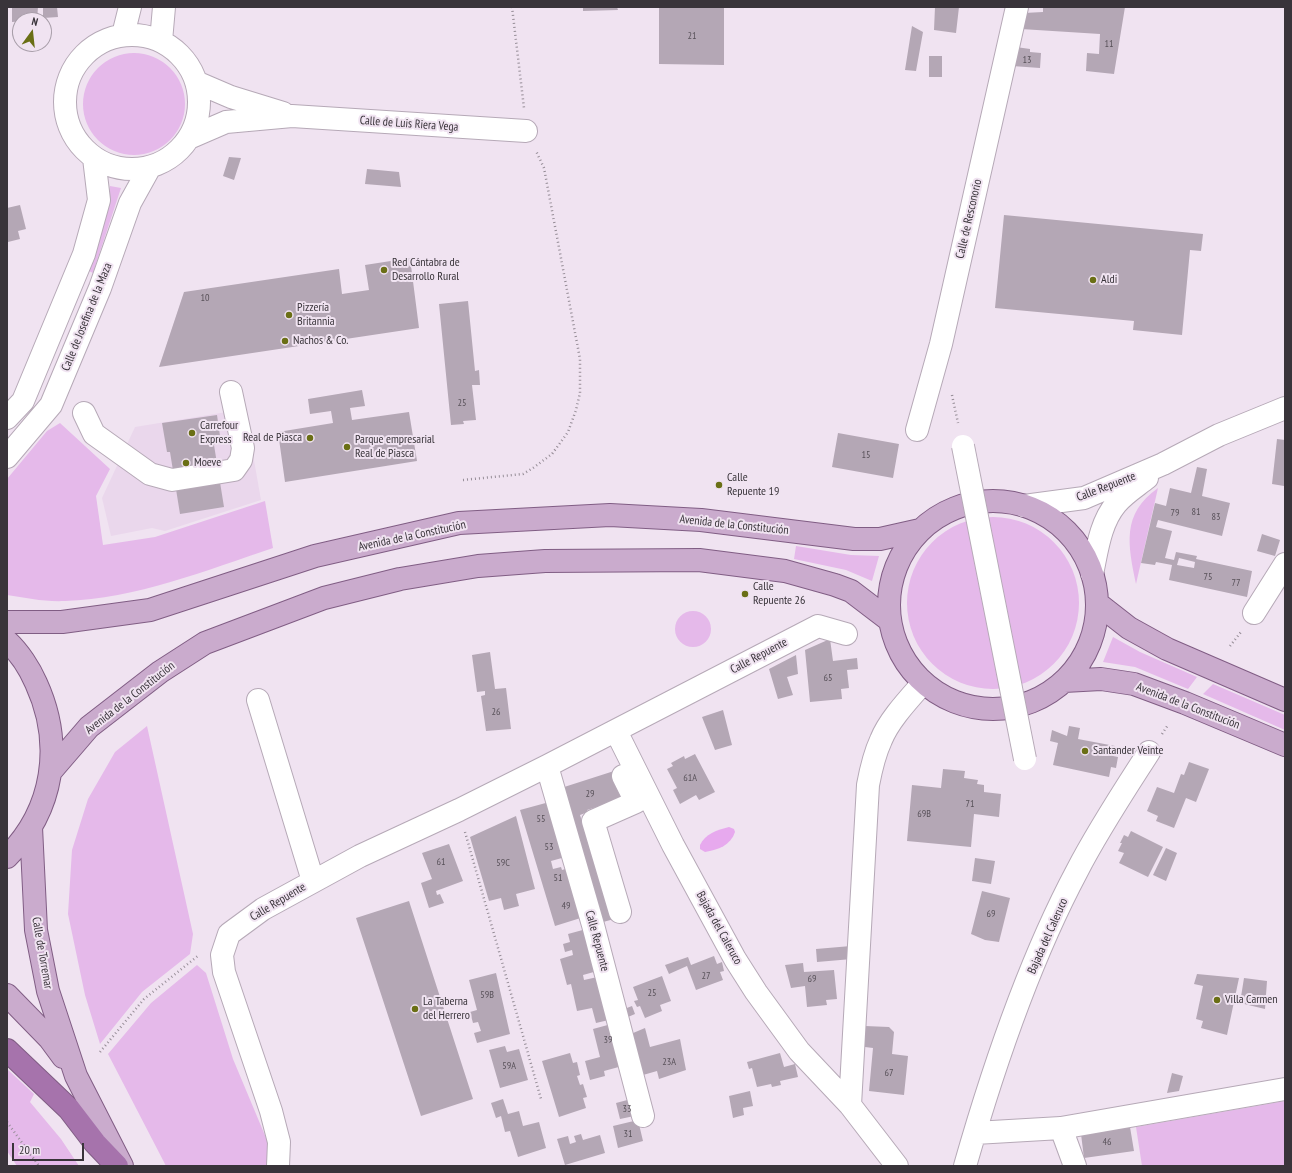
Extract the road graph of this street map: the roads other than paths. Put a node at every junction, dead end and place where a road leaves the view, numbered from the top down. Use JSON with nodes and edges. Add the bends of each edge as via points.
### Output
{"nodes":[{"id":1,"x":130,"y":7,"type":"edge"},
{"id":2,"x":164,"y":7,"type":"edge"},
{"id":3,"x":1017,"y":7,"type":"edge"},
{"id":4,"x":123,"y":35,"type":"junction"},
{"id":5,"x":162,"y":41,"type":"junction"},
{"id":6,"x":196,"y":82,"type":"junction"},
{"id":7,"x":292,"y":116,"type":"junction"},
{"id":8,"x":526,"y":131,"type":"road end"},
{"id":9,"x":189,"y":138,"type":"junction"},
{"id":10,"x":94,"y":158,"type":"junction"},
{"id":11,"x":150,"y":167,"type":"junction"},
{"id":12,"x":231,"y":392,"type":"dead end"},
{"id":13,"x":1285,"y":408,"type":"edge"},
{"id":14,"x":84,"y":413,"type":"dead end"},
{"id":15,"x":7,"y":418,"type":"edge"},
{"id":16,"x":917,"y":430,"type":"dead end"},
{"id":17,"x":963,"y":446,"type":"dead end"},
{"id":18,"x":7,"y":457,"type":"edge"},
{"id":19,"x":1163,"y":464,"type":"junction"},
{"id":20,"x":1024,"y":506,"type":"junction"},
{"id":21,"x":920,"y":530,"type":"junction"},
{"id":22,"x":1285,"y":564,"type":"edge"},
{"id":23,"x":1092,"y":574,"type":"junction"},
{"id":24,"x":1097,"y":603,"type":"junction"},
{"id":25,"x":1254,"y":613,"type":"dead end"},
{"id":26,"x":889,"y":620,"type":"junction"},
{"id":27,"x":7,"y":622,"type":"edge"},
{"id":28,"x":846,"y":634,"type":"dead end"},
{"id":29,"x":7,"y":641,"type":"edge"},
{"id":30,"x":1064,"y":681,"type":"junction"},
{"id":31,"x":923,"y":683,"type":"junction"},
{"id":32,"x":258,"y":700,"type":"dead end"},
{"id":33,"x":1285,"y":700,"type":"edge"},
{"id":34,"x":611,"y":734,"type":"junction"},
{"id":35,"x":1285,"y":745,"type":"edge"},
{"id":36,"x":1149,"y":752,"type":"dead end"},
{"id":37,"x":1025,"y":759,"type":"dead end"},
{"id":38,"x":546,"y":766,"type":"junction"},
{"id":39,"x":52,"y":770,"type":"junction"},
{"id":40,"x":30,"y":827,"type":"junction"},
{"id":41,"x":7,"y":857,"type":"edge"},
{"id":42,"x":313,"y":881,"type":"junction"},
{"id":43,"x":620,"y":912,"type":"dead end"},
{"id":44,"x":7,"y":995,"type":"edge"},
{"id":45,"x":7,"y":1050,"type":"edge"},
{"id":46,"x":76,"y":1076,"type":"junction"},
{"id":47,"x":1285,"y":1089,"type":"edge"},
{"id":48,"x":850,"y":1105,"type":"junction"},
{"id":49,"x":643,"y":1116,"type":"dead end"},
{"id":50,"x":1061,"y":1128,"type":"junction"},
{"id":51,"x":975,"y":1133,"type":"junction"},
{"id":52,"x":116,"y":1166,"type":"edge"},
{"id":53,"x":122,"y":1166,"type":"edge"},
{"id":54,"x":278,"y":1166,"type":"edge"},
{"id":55,"x":897,"y":1166,"type":"edge"},
{"id":56,"x":966,"y":1166,"type":"edge"},
{"id":57,"x":1075,"y":1166,"type":"edge"}],
"edges":[{"from":1,"to":4,"type":"street"},
{"from":2,"to":5,"type":"street"},
{"from":3,"to":16,"type":"street","name":"Calle de Resconorio","via":[[941,344]]},
{"from":4,"to":5,"type":"street","via":[[143,35]]},
{"from":4,"to":10,"type":"street","via":[[97,43],[77,62],[65,86],[65,113],[75,139]]},
{"from":5,"to":6,"type":"street","via":[[177,51],[189,65]]},
{"from":6,"to":7,"type":"street","name":"Calle de Luis Riera Vega","via":[[231,97]]},
{"from":6,"to":9,"type":"street","via":[[199,111]]},
{"from":7,"to":8,"type":"street","name":"Calle de Luis Riera Vega"},
{"from":7,"to":9,"type":"street","name":"Calle de Luis Riera Vega","via":[[226,122]]},
{"from":9,"to":11,"type":"street","via":[[172,156]]},
{"from":10,"to":11,"type":"street","via":[[118,167]]},
{"from":10,"to":15,"type":"street","via":[[99,200],[84,254],[23,401]]},
{"from":11,"to":18,"type":"street","name":"Calle de Josefina de la Maza","via":[[130,203],[100,288],[51,406]]},
{"from":12,"to":14,"type":"street","via":[[243,448],[241,460],[234,470],[172,480],[150,474],[94,434]]},
{"from":13,"to":19,"type":"street","name":"Calle Repuente","via":[[1219,435]]},
{"from":17,"to":37,"type":"street","bridge":true},
{"from":19,"to":20,"type":"street","name":"Calle Repuente","via":[[1084,498]]},
{"from":19,"to":23,"type":"street","name":"Calle Repuente","via":[[1116,504],[1105,524]]},
{"from":20,"to":21,"type":"main road","via":[[996,501],[969,503],[940,515]]},
{"from":20,"to":23,"type":"main road","via":[[1046,514],[1064,528],[1086,556]]},
{"from":21,"to":26,"type":"main road","via":[[904,551],[895,570],[889,594]]},
{"from":21,"to":27,"type":"main road","name":"Avenida de la Constitución","via":[[880,539],[854,540],[701,520],[617,516],[458,523],[316,556],[150,610],[62,622]]},
{"from":22,"to":25,"type":"street"},
{"from":23,"to":24,"type":"main road"},
{"from":24,"to":30,"type":"main road","via":[[1094,633],[1083,657]]},
{"from":24,"to":33,"type":"main road","via":[[1129,628],[1167,649]]},
{"from":26,"to":31,"type":"main road","via":[[895,643],[907,664]]},
{"from":26,"to":39,"type":"main road","name":"Avenida de la Constitución","via":[[851,591],[835,585],[785,571],[699,560],[545,561],[478,566],[400,579],[324,598],[205,644],[160,672],[89,727]]},
{"from":28,"to":34,"type":"street","name":"Calle Repuente","via":[[818,626]]},
{"from":29,"to":39,"type":"main road","via":[[31,671],[45,702],[52,736]]},
{"from":30,"to":31,"type":"main road","via":[[1043,696],[1019,706],[994,709],[968,706],[944,698]]},
{"from":30,"to":35,"type":"main road","name":"Avenida de la Constitución","via":[[1101,680],[1134,684]]},
{"from":31,"to":48,"type":"street","via":[[881,738],[872,762],[868,785]]},
{"from":32,"to":42,"type":"street"},
{"from":34,"to":38,"type":"street","name":"Calle Repuente"},
{"from":34,"to":43,"type":"street","via":[[636,802],[593,821]]},
{"from":34,"to":48,"type":"street","name":"Bajada del Caleruco","via":[[749,981],[800,1051]]},
{"from":36,"to":51,"type":"street","name":"Bajada del Caleruco","via":[[1076,872],[1042,947],[997,1062]]},
{"from":38,"to":42,"type":"street","name":"Calle Repuente"},
{"from":38,"to":49,"type":"street","name":"Calle Repuente","via":[[593,925]]},
{"from":39,"to":40,"type":"main road","via":[[45,800]]},
{"from":40,"to":41,"type":"main road"},
{"from":40,"to":46,"type":"main road","name":"Calle de Torremar","via":[[36,930],[48,991]]},
{"from":42,"to":54,"type":"street","name":"Calle Repuente","via":[[263,909],[229,934],[222,956],[224,972],[271,1111],[279,1142]]},
{"from":44,"to":46,"type":"main road","name":"Calle de Torremar","via":[[49,1038]]},
{"from":45,"to":52,"type":"highway","via":[[69,1109]]},
{"from":46,"to":53,"type":"main road","name":"Calle de Torremar"},
{"from":47,"to":50,"type":"street"},
{"from":48,"to":55,"type":"street","name":"Bajada del Caleruco"},
{"from":50,"to":51,"type":"street"},
{"from":50,"to":57,"type":"street"},
{"from":51,"to":56,"type":"street","name":"Bajada del Caleruco"}]}
